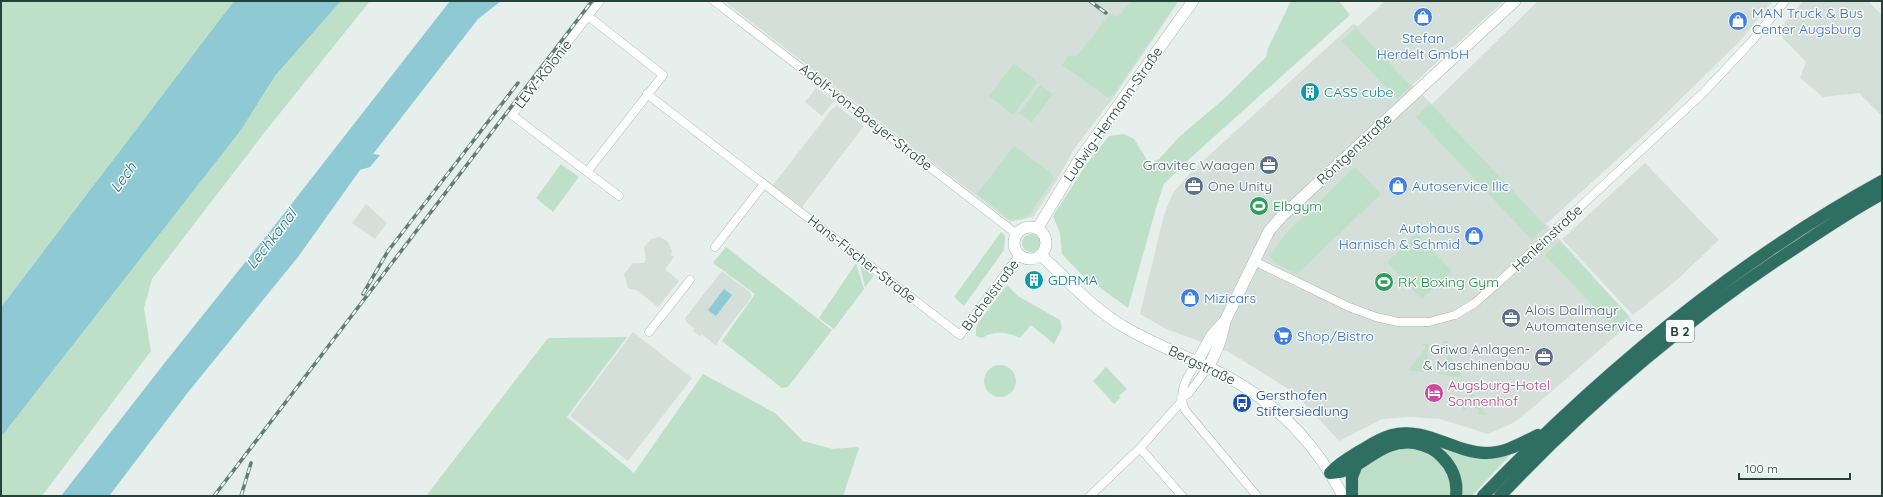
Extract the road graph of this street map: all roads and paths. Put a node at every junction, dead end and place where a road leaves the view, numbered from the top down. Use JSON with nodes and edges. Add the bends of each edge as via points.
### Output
{"nodes":[{"id":1,"x":600,"y":1,"type":"edge"},
{"id":2,"x":714,"y":1,"type":"edge"},
{"id":3,"x":1192,"y":1,"type":"edge"},
{"id":4,"x":1515,"y":1,"type":"edge"},
{"id":5,"x":1785,"y":1,"type":"edge"},
{"id":6,"x":588,"y":16,"type":"junction"},
{"id":7,"x":647,"y":94,"type":"junction"},
{"id":8,"x":587,"y":172,"type":"junction"},
{"id":9,"x":1882,"y":181,"type":"edge"},
{"id":10,"x":764,"y":184,"type":"junction"},
{"id":11,"x":1882,"y":194,"type":"edge"},
{"id":12,"x":619,"y":196,"type":"dead end"},
{"id":13,"x":1038,"y":229,"type":"junction"},
{"id":14,"x":1018,"y":235,"type":"junction"},
{"id":15,"x":715,"y":247,"type":"dead end"},
{"id":16,"x":1020,"y":254,"type":"junction"},
{"id":17,"x":1041,"y":255,"type":"junction"},
{"id":18,"x":1254,"y":261,"type":"junction"},
{"id":19,"x":690,"y":280,"type":"dead end"},
{"id":20,"x":1225,"y":321,"type":"junction"},
{"id":21,"x":649,"y":332,"type":"dead end"},
{"id":22,"x":960,"y":335,"type":"joint"},
{"id":23,"x":1197,"y":362,"type":"junction"},
{"id":24,"x":1208,"y":367,"type":"junction"},
{"id":25,"x":1181,"y":400,"type":"junction"},
{"id":26,"x":1547,"y":431,"type":"junction"},
{"id":27,"x":1140,"y":448,"type":"junction"},
{"id":28,"x":1357,"y":464,"type":"junction"},
{"id":29,"x":1330,"y":473,"type":"junction"},
{"id":30,"x":1090,"y":496,"type":"edge"},
{"id":31,"x":1182,"y":496,"type":"edge"},
{"id":32,"x":1257,"y":496,"type":"edge"},
{"id":33,"x":1343,"y":496,"type":"edge"},
{"id":34,"x":1352,"y":496,"type":"edge"},
{"id":35,"x":1456,"y":496,"type":"edge"},
{"id":36,"x":1483,"y":496,"type":"edge"},
{"id":37,"x":1500,"y":496,"type":"edge"}],
"edges":[{"from":1,"to":6,"type":"street","name":"LEW-Kolonie"},
{"from":2,"to":14,"type":"street","name":"Adolf-von-Baeyer-Straße"},
{"from":3,"to":13,"type":"street","name":"Ludwig-Hermann-Straße","via":[[1077,163]]},
{"from":4,"to":18,"type":"street","name":"Röntgenstraße","via":[[1282,216],[1269,230]]},
{"from":5,"to":18,"type":"street","name":"Henleinstraße","via":[[1752,41],[1702,94],[1475,304],[1455,315],[1429,322],[1398,322],[1376,317]]},
{"from":6,"to":7,"type":"street","via":[[663,75]]},
{"from":6,"to":8,"type":"street","name":"LEW-Kolonie","via":[[512,115]]},
{"from":7,"to":8,"type":"street"},
{"from":7,"to":10,"type":"street","name":"Hans-Fischer-Straße"},
{"from":8,"to":12,"type":"street","name":"LEW-Kolonie"},
{"from":9,"to":26,"type":"highway","number":"B 2","via":[[1800,230],[1709,294],[1642,346]]},
{"from":10,"to":15,"type":"street"},
{"from":10,"to":22,"type":"street","name":"Hans-Fischer-Straße"},
{"from":11,"to":37,"type":"highway","number":"B 2","via":[[1780,258],[1686,326],[1603,395]]},
{"from":13,"to":14,"type":"street","via":[[1027,228]]},
{"from":13,"to":17,"type":"street","via":[[1046,241],[1046,247]]},
{"from":14,"to":16,"type":"street","via":[[1015,248]]},
{"from":16,"to":17,"type":"street","via":[[1031,259]]},
{"from":16,"to":22,"type":"street","name":"Büchelstraße"},
{"from":17,"to":23,"type":"street","name":"Bergstraße","via":[[1104,314],[1147,339]]},
{"from":18,"to":20,"type":"street","name":"Röntgenstraße"},
{"from":19,"to":21,"type":"street"},
{"from":20,"to":23,"type":"street","name":"Röntgenstraße","via":[[1212,336]]},
{"from":20,"to":24,"type":"street","name":"Röntgenstraße","via":[[1222,338]]},
{"from":23,"to":24,"type":"street","name":"Bergstraße"},
{"from":23,"to":25,"type":"street","via":[[1182,388]]},
{"from":24,"to":25,"type":"street"},
{"from":24,"to":29,"type":"street","name":"Bergstraße","via":[[1262,398],[1281,414],[1315,451]]},
{"from":25,"to":27,"type":"street"},
{"from":25,"to":32,"type":"street","via":[[1185,410]]},
{"from":26,"to":29,"type":"highway","number":"B 2","via":[[1506,450],[1487,453],[1463,449],[1421,435],[1392,435],[1341,462]]},
{"from":26,"to":36,"type":"highway","number":"B 2"},
{"from":27,"to":30,"type":"street"},
{"from":27,"to":31,"type":"street"},
{"from":28,"to":29,"type":"highway","via":[[1346,471]]},
{"from":28,"to":34,"type":"highway","via":[[1352,477]]},
{"from":28,"to":35,"type":"highway","via":[[1396,444],[1411,443],[1425,446],[1448,462],[1456,481]]},
{"from":29,"to":33,"type":"street","name":"Bergstraße"}]}
